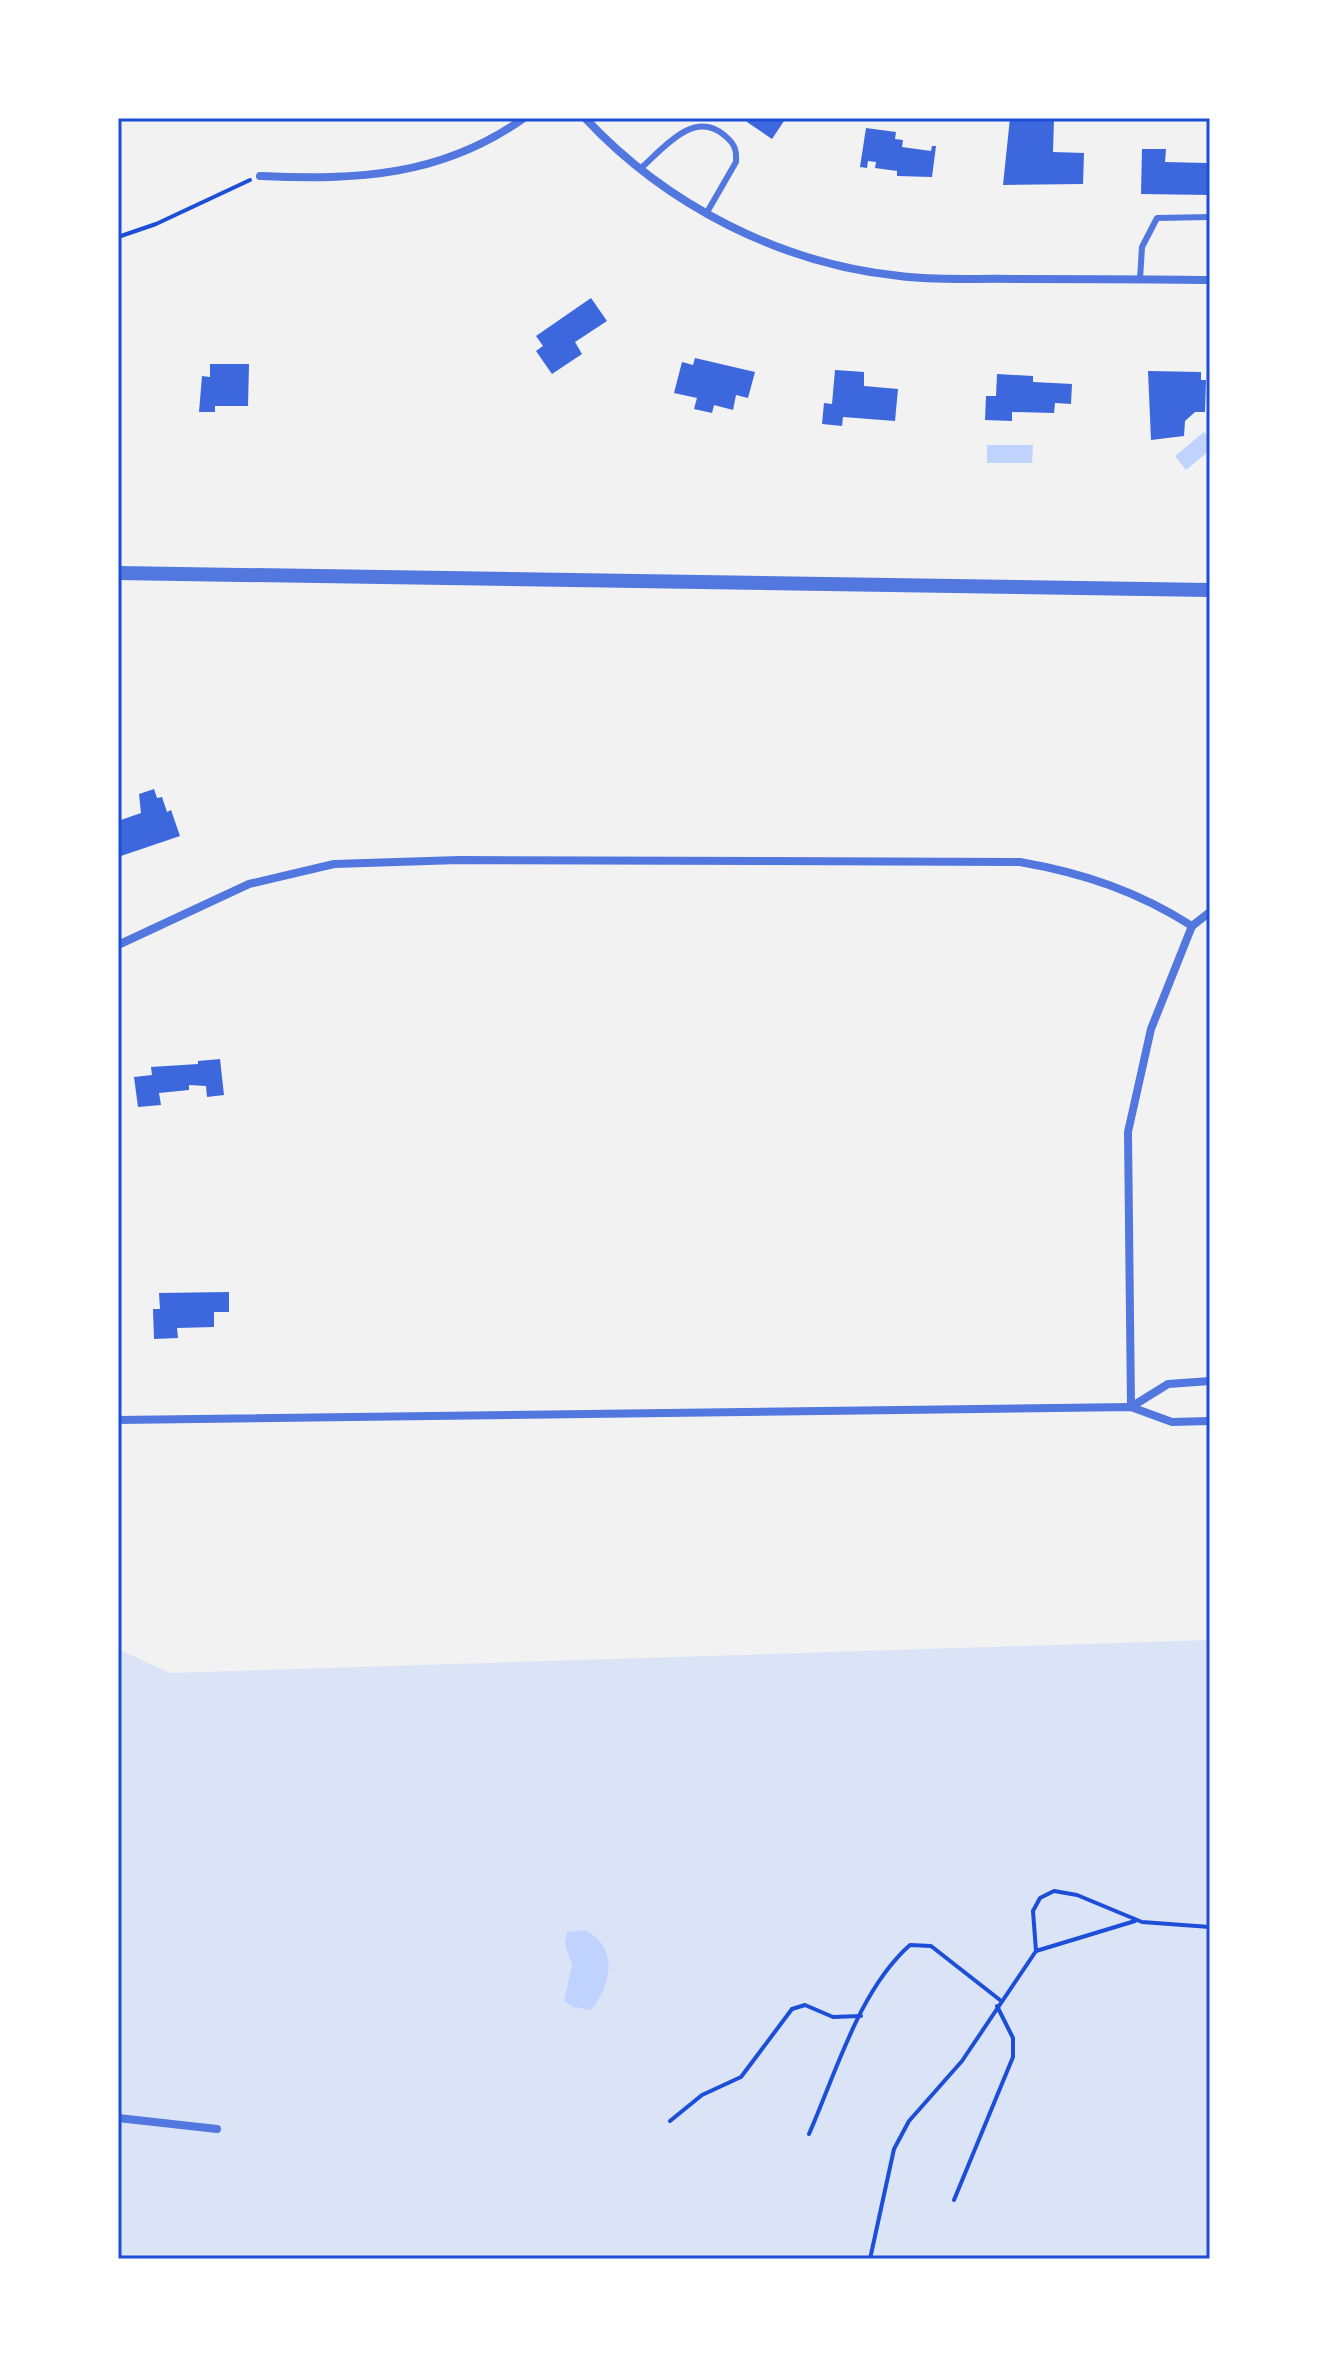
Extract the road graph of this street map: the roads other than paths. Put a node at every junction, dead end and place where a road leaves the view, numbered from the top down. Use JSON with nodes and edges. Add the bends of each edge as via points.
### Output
{"nodes":[{"id":1,"x":524,"y":118,"type":"edge"},
{"id":2,"x":585,"y":118,"type":"edge"},
{"id":3,"x":640,"y":169,"type":"junction"},
{"id":4,"x":260,"y":176,"type":"road end"},
{"id":5,"x":706,"y":214,"type":"junction"},
{"id":6,"x":1210,"y":217,"type":"edge"},
{"id":7,"x":1140,"y":279,"type":"junction"},
{"id":8,"x":1210,"y":280,"type":"edge"},
{"id":9,"x":118,"y":573,"type":"edge"},
{"id":10,"x":1210,"y":590,"type":"edge"},
{"id":11,"x":1210,"y":912,"type":"edge"},
{"id":12,"x":1192,"y":926,"type":"junction"},
{"id":13,"x":118,"y":945,"type":"edge"},
{"id":14,"x":1210,"y":1381,"type":"edge"},
{"id":15,"x":1131,"y":1407,"type":"junction"},
{"id":16,"x":118,"y":1420,"type":"edge"},
{"id":17,"x":1210,"y":1421,"type":"edge"},
{"id":18,"x":118,"y":2118,"type":"edge"},
{"id":19,"x":217,"y":2129,"type":"dead end"}],
"edges":[{"from":1,"to":4,"type":"street","via":[[475,147],[399,172],[359,178]]},
{"from":2,"to":3,"type":"street"},
{"from":3,"to":5,"type":"street"},
{"from":3,"to":5,"type":"lane","via":[[686,129],[699,125],[718,130],[733,142],[736,162]]},
{"from":5,"to":7,"type":"street","via":[[795,253],[898,276]]},
{"from":6,"to":7,"type":"lane","via":[[1157,218],[1142,247]]},
{"from":7,"to":8,"type":"street"},
{"from":9,"to":10,"type":"street"},
{"from":11,"to":12,"type":"street"},
{"from":12,"to":13,"type":"street","via":[[1113,884],[1020,862],[459,860],[334,864],[291,872],[249,884]]},
{"from":12,"to":15,"type":"street","via":[[1153,1023],[1128,1132]]},
{"from":14,"to":15,"type":"street","via":[[1168,1384]]},
{"from":15,"to":16,"type":"street"},
{"from":15,"to":17,"type":"street","via":[[1172,1422]]},
{"from":18,"to":19,"type":"street"}]}
